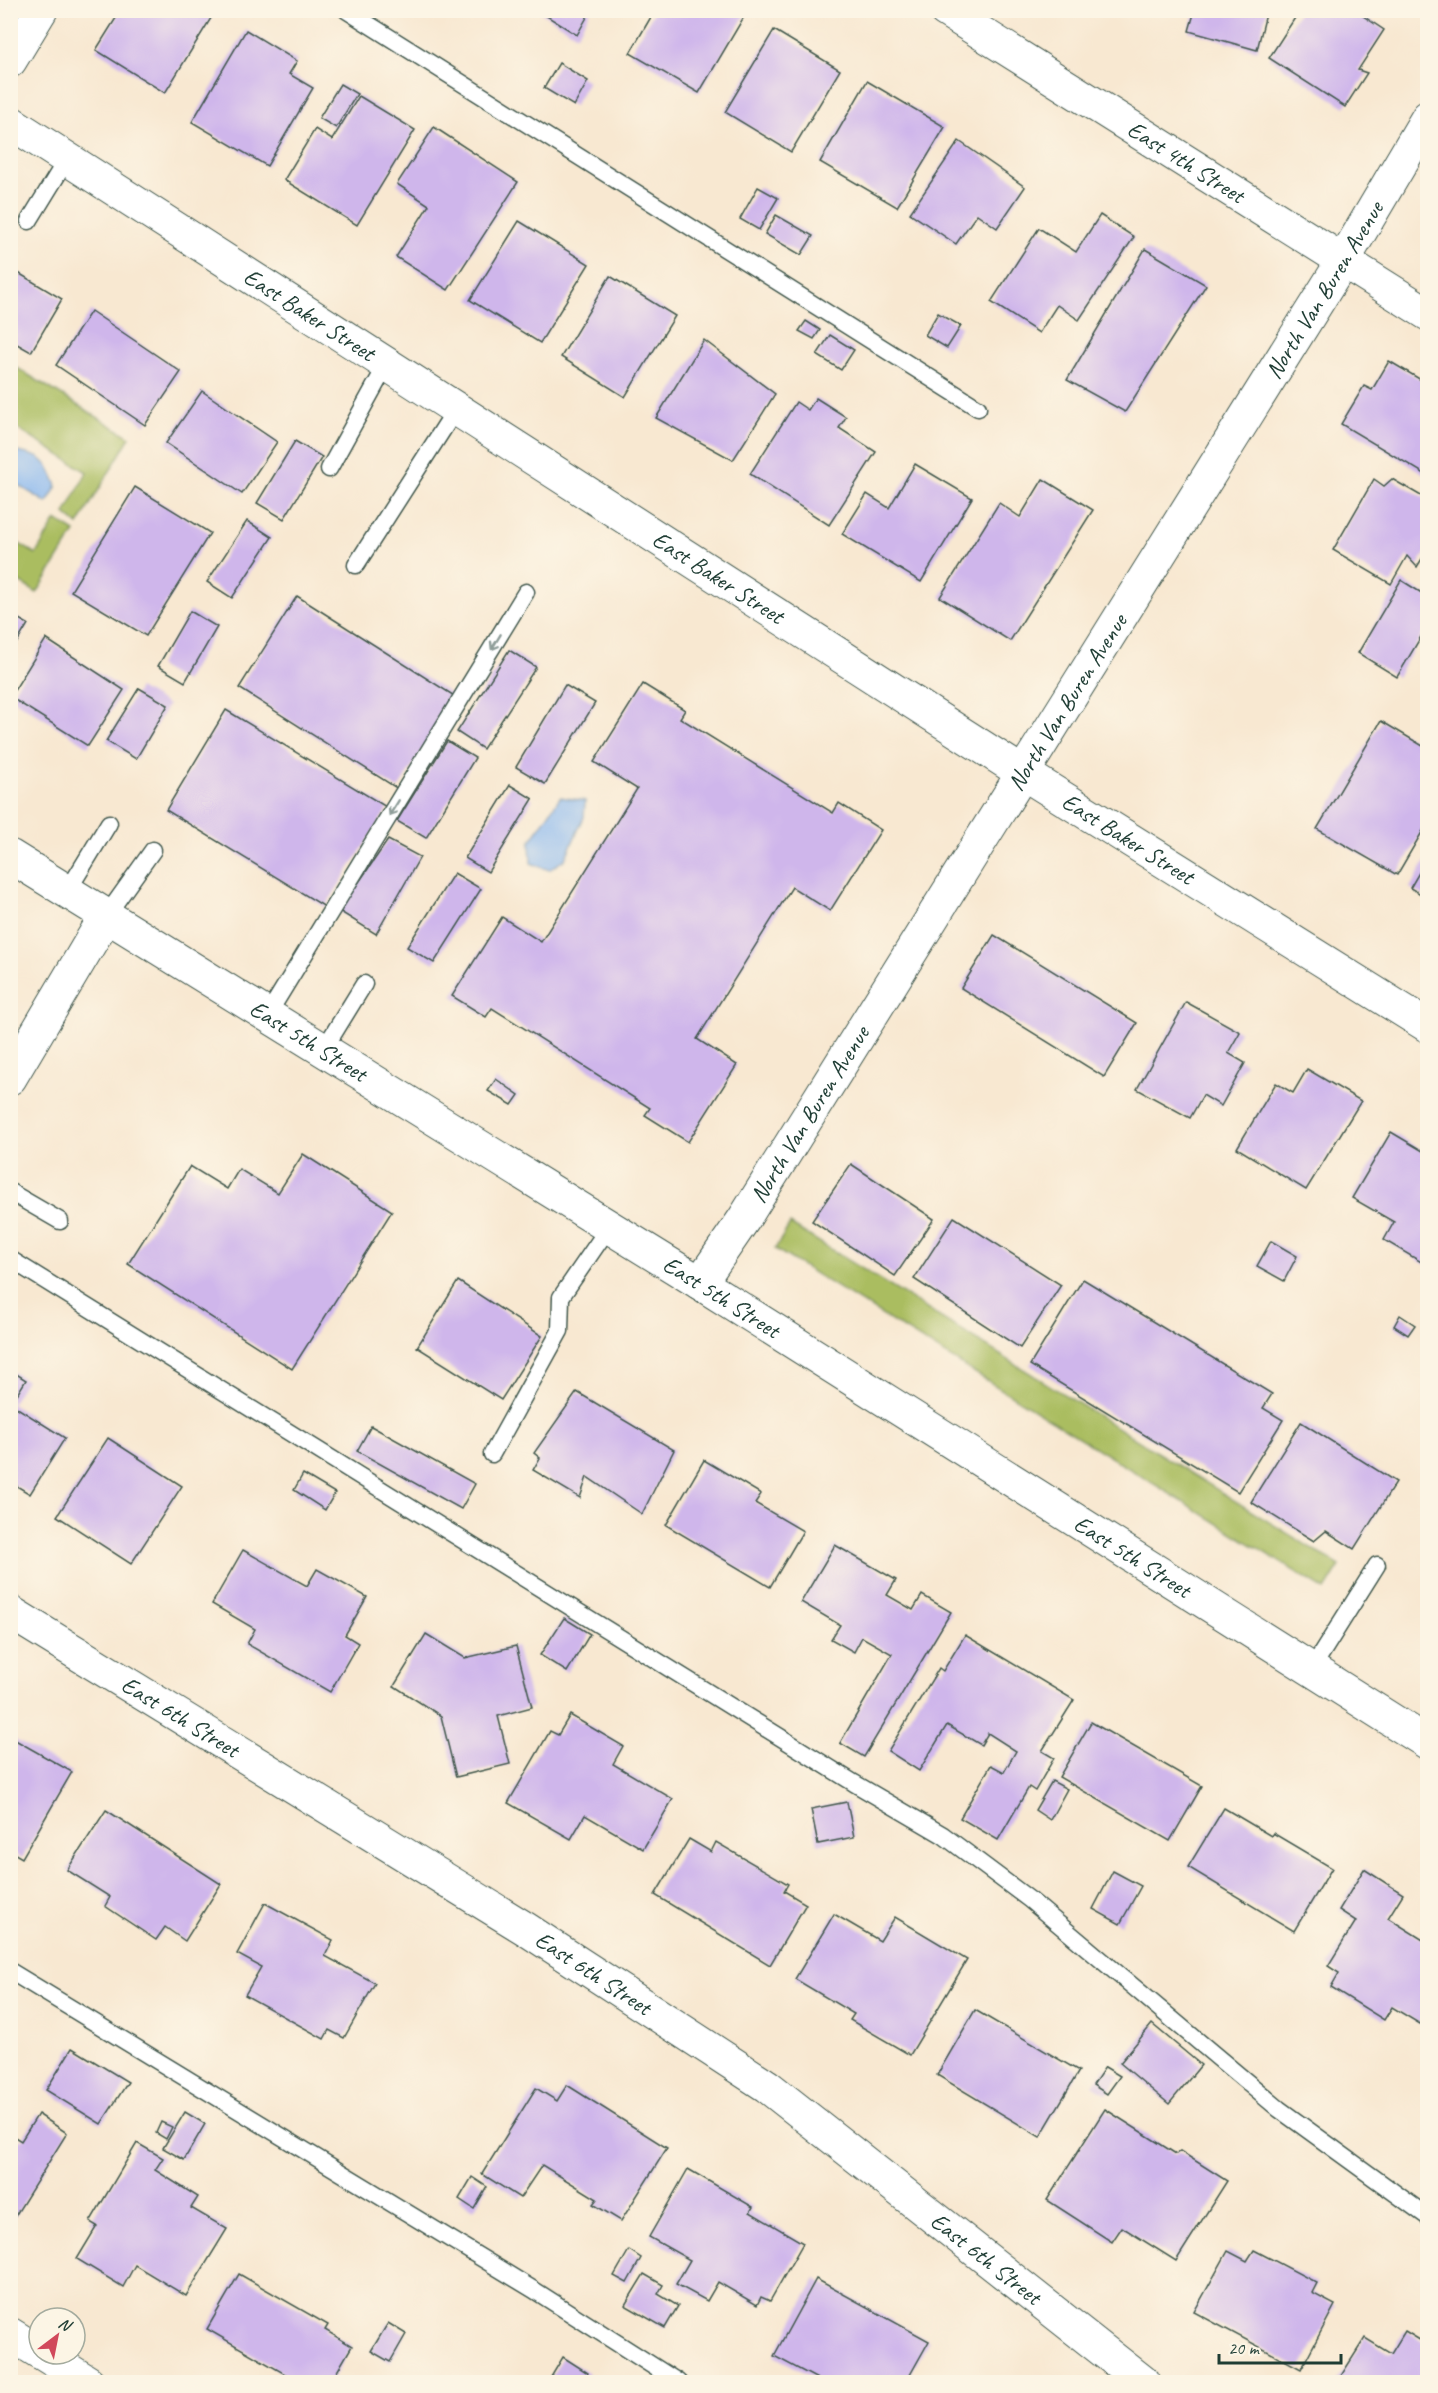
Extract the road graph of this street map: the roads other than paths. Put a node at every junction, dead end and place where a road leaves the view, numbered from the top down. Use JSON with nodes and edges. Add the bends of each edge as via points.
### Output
{"nodes":[{"id":1,"x":41,"y":10,"type":"edge"},
{"id":2,"x":346,"y":10,"type":"edge"},
{"id":3,"x":945,"y":10,"type":"edge"},
{"id":4,"x":10,"y":61,"type":"edge"},
{"id":5,"x":1428,"y":117,"type":"edge"},
{"id":6,"x":10,"y":122,"type":"edge"},
{"id":7,"x":68,"y":159,"type":"junction"},
{"id":8,"x":29,"y":221,"type":"dead end"},
{"id":9,"x":1343,"y":261,"type":"junction"},
{"id":10,"x":1428,"y":314,"type":"edge"},
{"id":11,"x":387,"y":364,"type":"junction"},
{"id":12,"x":978,"y":408,"type":"dead end"},
{"id":13,"x":456,"y":409,"type":"junction"},
{"id":14,"x":329,"y":469,"type":"dead end"},
{"id":15,"x":356,"y":565,"type":"dead end"},
{"id":16,"x":526,"y":592,"type":"dead end"},
{"id":17,"x":1023,"y":773,"type":"junction"},
{"id":18,"x":109,"y":823,"type":"dead end"},
{"id":19,"x":153,"y":850,"type":"dead end"},
{"id":20,"x":10,"y":856,"type":"edge"},
{"id":21,"x":67,"y":892,"type":"junction"},
{"id":22,"x":106,"y":916,"type":"junction"},
{"id":23,"x":364,"y":984,"type":"dead end"},
{"id":24,"x":268,"y":1014,"type":"junction"},
{"id":25,"x":1428,"y":1026,"type":"edge"},
{"id":26,"x":324,"y":1049,"type":"junction"},
{"id":27,"x":10,"y":1078,"type":"edge"},
{"id":28,"x":10,"y":1192,"type":"edge"},
{"id":29,"x":60,"y":1221,"type":"dead end"},
{"id":30,"x":609,"y":1227,"type":"junction"},
{"id":31,"x":10,"y":1259,"type":"edge"},
{"id":32,"x":700,"y":1283,"type":"junction"},
{"id":33,"x":492,"y":1454,"type":"dead end"},
{"id":34,"x":1377,"y":1564,"type":"dead end"},
{"id":35,"x":10,"y":1612,"type":"edge"},
{"id":36,"x":1311,"y":1670,"type":"junction"},
{"id":37,"x":1428,"y":1743,"type":"edge"},
{"id":38,"x":10,"y":1971,"type":"edge"},
{"id":39,"x":1428,"y":2217,"type":"edge"},
{"id":40,"x":10,"y":2334,"type":"edge"},
{"id":41,"x":27,"y":2344,"type":"edge"},
{"id":42,"x":62,"y":2366,"type":"edge"},
{"id":43,"x":88,"y":2382,"type":"edge"},
{"id":44,"x":678,"y":2382,"type":"edge"},
{"id":45,"x":1143,"y":2382,"type":"edge"}],
"edges":[{"from":1,"to":4,"type":"street"},
{"from":2,"to":12,"type":"lane"},
{"from":3,"to":9,"type":"street","name":"East 4th Street"},
{"from":5,"to":9,"type":"street","name":"North Van Buren Avenue"},
{"from":6,"to":7,"type":"street","name":"East Baker Street"},
{"from":7,"to":8,"type":"lane"},
{"from":7,"to":11,"type":"street","name":"East Baker Street"},
{"from":9,"to":10,"type":"street","name":"East 4th Street"},
{"from":9,"to":17,"type":"street","name":"North Van Buren Avenue"},
{"from":11,"to":13,"type":"street","name":"East Baker Street"},
{"from":11,"to":14,"type":"lane"},
{"from":13,"to":15,"type":"lane"},
{"from":13,"to":17,"type":"street","name":"East Baker Street"},
{"from":16,"to":24,"type":"lane","one_way":true},
{"from":17,"to":25,"type":"street","name":"East Baker Street"},
{"from":17,"to":32,"type":"street","name":"North Van Buren Avenue"},
{"from":18,"to":21,"type":"lane"},
{"from":19,"to":22,"type":"lane"},
{"from":20,"to":21,"type":"street","name":"East 5th Street"},
{"from":21,"to":22,"type":"street","name":"East 5th Street"},
{"from":22,"to":24,"type":"street","name":"East 5th Street"},
{"from":22,"to":27,"type":"street"},
{"from":23,"to":26,"type":"lane"},
{"from":24,"to":26,"type":"street","name":"East 5th Street"},
{"from":26,"to":30,"type":"street","name":"East 5th Street"},
{"from":28,"to":29,"type":"lane"},
{"from":30,"to":32,"type":"street","name":"East 5th Street"},
{"from":30,"to":33,"type":"lane","via":[[561,1297],[560,1331]]},
{"from":31,"to":39,"type":"lane","via":[[943,1835],[1030,1900],[1279,2109]]},
{"from":32,"to":36,"type":"street","name":"East 5th Street"},
{"from":34,"to":36,"type":"lane"},
{"from":35,"to":45,"type":"street","name":"East 6th Street","via":[[526,1929],[766,2086]]},
{"from":36,"to":37,"type":"street","name":"East 5th Street"},
{"from":38,"to":44,"type":"lane"},
{"from":40,"to":41,"type":"street"},
{"from":42,"to":43,"type":"street"}]}
